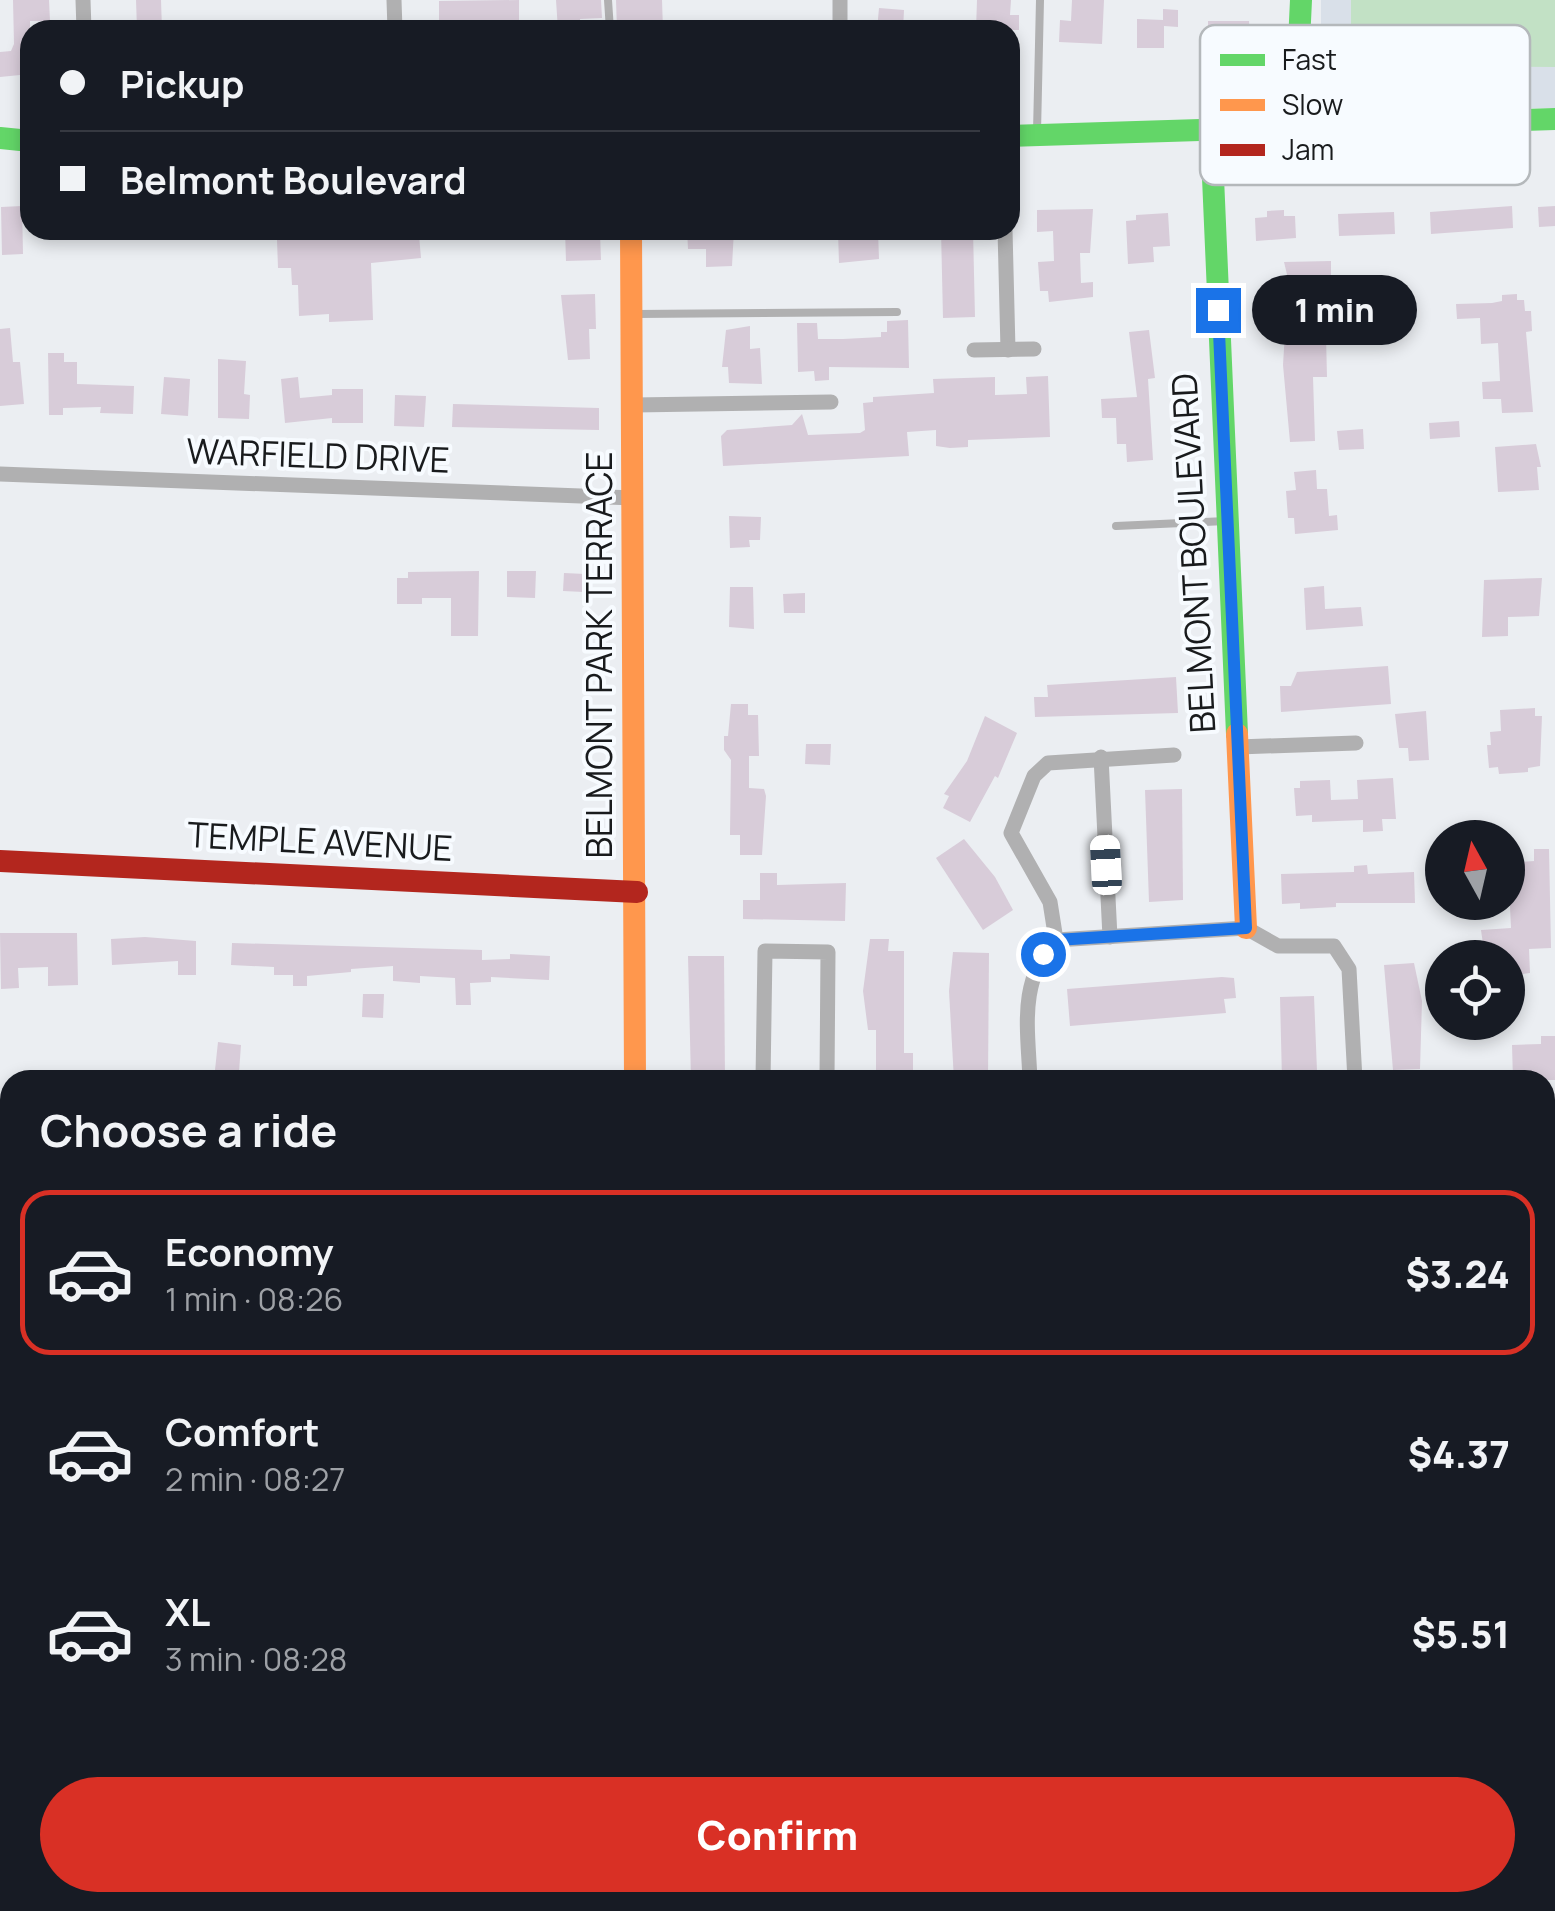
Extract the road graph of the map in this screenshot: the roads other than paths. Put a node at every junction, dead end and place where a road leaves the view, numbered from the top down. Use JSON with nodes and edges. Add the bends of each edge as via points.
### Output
{"nodes":[{"id":1,"x":1040,"y":0,"type":"edge"},
{"id":2,"x":1301,"y":0,"type":"edge"},
{"id":3,"x":1300,"y":25,"type":"edge"},
{"id":4,"x":1555,"y":119,"type":"edge"},
{"id":5,"x":1530,"y":120,"type":"edge"},
{"id":6,"x":1200,"y":131,"type":"edge"},
{"id":7,"x":1020,"y":136,"type":"edge"},
{"id":8,"x":1037,"y":136,"type":"junction"},
{"id":9,"x":1213,"y":185,"type":"edge"},
{"id":10,"x":630,"y":240,"type":"edge"},
{"id":11,"x":1005,"y":240,"type":"edge"},
{"id":12,"x":897,"y":312,"type":"dead end"},
{"id":13,"x":632,"y":314,"type":"junction"},
{"id":14,"x":974,"y":350,"type":"dead end"},
{"id":15,"x":1008,"y":350,"type":"junction"},
{"id":16,"x":1034,"y":350,"type":"dead end"},
{"id":17,"x":831,"y":402,"type":"dead end"},
{"id":18,"x":634,"y":404,"type":"junction"},
{"id":19,"x":0,"y":474,"type":"edge"},
{"id":20,"x":634,"y":498,"type":"junction"},
{"id":21,"x":1226,"y":521,"type":"junction"},
{"id":22,"x":1116,"y":526,"type":"dead end"},
{"id":23,"x":1356,"y":743,"type":"dead end"},
{"id":24,"x":1238,"y":747,"type":"junction"},
{"id":25,"x":1174,"y":755,"type":"dead end"},
{"id":26,"x":1101,"y":757,"type":"junction"},
{"id":27,"x":0,"y":861,"type":"edge"},
{"id":28,"x":637,"y":892,"type":"junction"},
{"id":29,"x":1246,"y":928,"type":"junction"},
{"id":30,"x":1110,"y":937,"type":"junction"},
{"id":31,"x":1056,"y":940,"type":"junction"},
{"id":32,"x":635,"y":1070,"type":"edge"},
{"id":33,"x":763,"y":1070,"type":"edge"},
{"id":34,"x":827,"y":1070,"type":"edge"},
{"id":35,"x":1030,"y":1070,"type":"edge"},
{"id":36,"x":1355,"y":1070,"type":"edge"}],
"edges":[{"from":1,"to":8,"type":"lane"},
{"from":2,"to":3,"type":"street"},
{"from":4,"to":5,"type":"street"},
{"from":6,"to":8,"type":"street"},
{"from":7,"to":8,"type":"street"},
{"from":9,"to":21,"type":"street","name":"BELMONT BOULEVARD"},
{"from":10,"to":13,"type":"street","name":"BELMONT PARK TERRACE"},
{"from":11,"to":15,"type":"street"},
{"from":12,"to":13,"type":"lane"},
{"from":13,"to":18,"type":"street","name":"BELMONT PARK TERRACE"},
{"from":14,"to":15,"type":"street"},
{"from":15,"to":16,"type":"street"},
{"from":17,"to":18,"type":"street"},
{"from":18,"to":20,"type":"street","name":"BELMONT PARK TERRACE"},
{"from":19,"to":20,"type":"street","name":"WARFIELD DRIVE"},
{"from":20,"to":28,"type":"street","name":"BELMONT PARK TERRACE"},
{"from":21,"to":22,"type":"lane"},
{"from":21,"to":24,"type":"street","name":"BELMONT BOULEVARD"},
{"from":23,"to":24,"type":"street"},
{"from":24,"to":29,"type":"street","name":"BELMONT BOULEVARD"},
{"from":25,"to":26,"type":"street"},
{"from":26,"to":30,"type":"street"},
{"from":26,"to":31,"type":"street","via":[[1056,760],[1041,768],[1012,827],[1050,902]]},
{"from":27,"to":28,"type":"street","name":"TEMPLE AVENUE"},
{"from":28,"to":32,"type":"street","name":"BELMONT PARK TERRACE"},
{"from":29,"to":30,"type":"street"},
{"from":29,"to":36,"type":"street","via":[[1278,946],[1340,950],[1350,969]]},
{"from":30,"to":31,"type":"street"},
{"from":31,"to":35,"type":"street","via":[[1029,984]]},
{"from":33,"to":34,"type":"street","via":[[765,951],[828,952]]}]}
